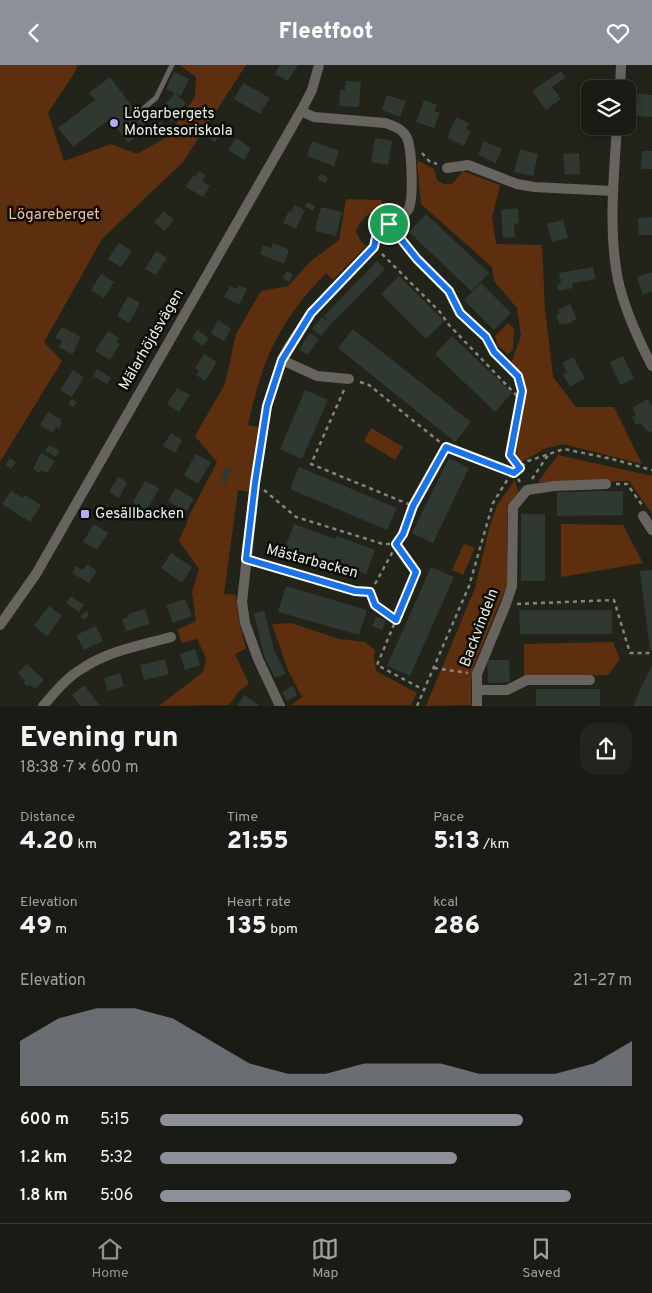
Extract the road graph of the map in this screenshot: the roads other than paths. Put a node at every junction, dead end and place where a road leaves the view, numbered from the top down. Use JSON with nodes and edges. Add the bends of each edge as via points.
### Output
{"nodes":[{"id":1,"x":172,"y":65,"type":"edge"},
{"id":2,"x":320,"y":65,"type":"edge"},
{"id":3,"x":621,"y":65,"type":"edge"},
{"id":4,"x":620,"y":80,"type":"edge"},
{"id":5,"x":143,"y":109,"type":"dead end"},
{"id":6,"x":301,"y":111,"type":"junction"},
{"id":7,"x":616,"y":135,"type":"edge"},
{"id":8,"x":447,"y":168,"type":"road end"},
{"id":9,"x":613,"y":191,"type":"junction"},
{"id":10,"x":282,"y":360,"type":"junction"},
{"id":11,"x":652,"y":367,"type":"edge"},
{"id":12,"x":349,"y":379,"type":"road end"},
{"id":13,"x":606,"y":484,"type":"road end"},
{"id":14,"x":642,"y":516,"type":"road end"},
{"id":15,"x":652,"y":530,"type":"edge"},
{"id":16,"x":246,"y":559,"type":"junction"},
{"id":17,"x":370,"y":592,"type":"road end"},
{"id":18,"x":0,"y":625,"type":"edge"},
{"id":19,"x":171,"y":637,"type":"dead end"},
{"id":20,"x":590,"y":680,"type":"dead end"},
{"id":21,"x":477,"y":690,"type":"junction"},
{"id":22,"x":43,"y":705,"type":"edge"},
{"id":23,"x":280,"y":705,"type":"edge"},
{"id":24,"x":477,"y":705,"type":"edge"}],
"edges":[{"from":1,"to":5,"type":"lane","via":[[156,98]]},
{"from":2,"to":6,"type":"street","name":"Mälarhöjdsvägen"},
{"from":3,"to":4,"type":"street"},
{"from":6,"to":10,"type":"street","name":"Mästarbacken","via":[[314,117],[385,123],[402,131],[408,142],[411,203],[404,214],[378,228],[374,247],[311,313]]},
{"from":6,"to":18,"type":"street","name":"Mälarhöjdsvägen","via":[[36,574]]},
{"from":7,"to":9,"type":"street"},
{"from":8,"to":9,"type":"street","via":[[468,165],[517,184],[534,187]]},
{"from":9,"to":11,"type":"street","via":[[613,238],[618,280],[635,333]]},
{"from":10,"to":12,"type":"street","via":[[317,376]]},
{"from":10,"to":16,"type":"street","name":"Mästarbacken","via":[[267,406]]},
{"from":13,"to":21,"type":"street","name":"Backvindeln","via":[[527,490],[513,507],[512,586],[477,674]]},
{"from":14,"to":15,"type":"street"},
{"from":16,"to":17,"type":"street","name":"Mästarbacken","via":[[355,591]]},
{"from":16,"to":23,"type":"street","name":"Mästarbacken","via":[[242,602],[245,623]]},
{"from":19,"to":22,"type":"street","via":[[88,664]]},
{"from":20,"to":21,"type":"street","name":"Backvindeln","via":[[527,680],[507,690]]},
{"from":21,"to":24,"type":"street","name":"Backvindeln"}]}
